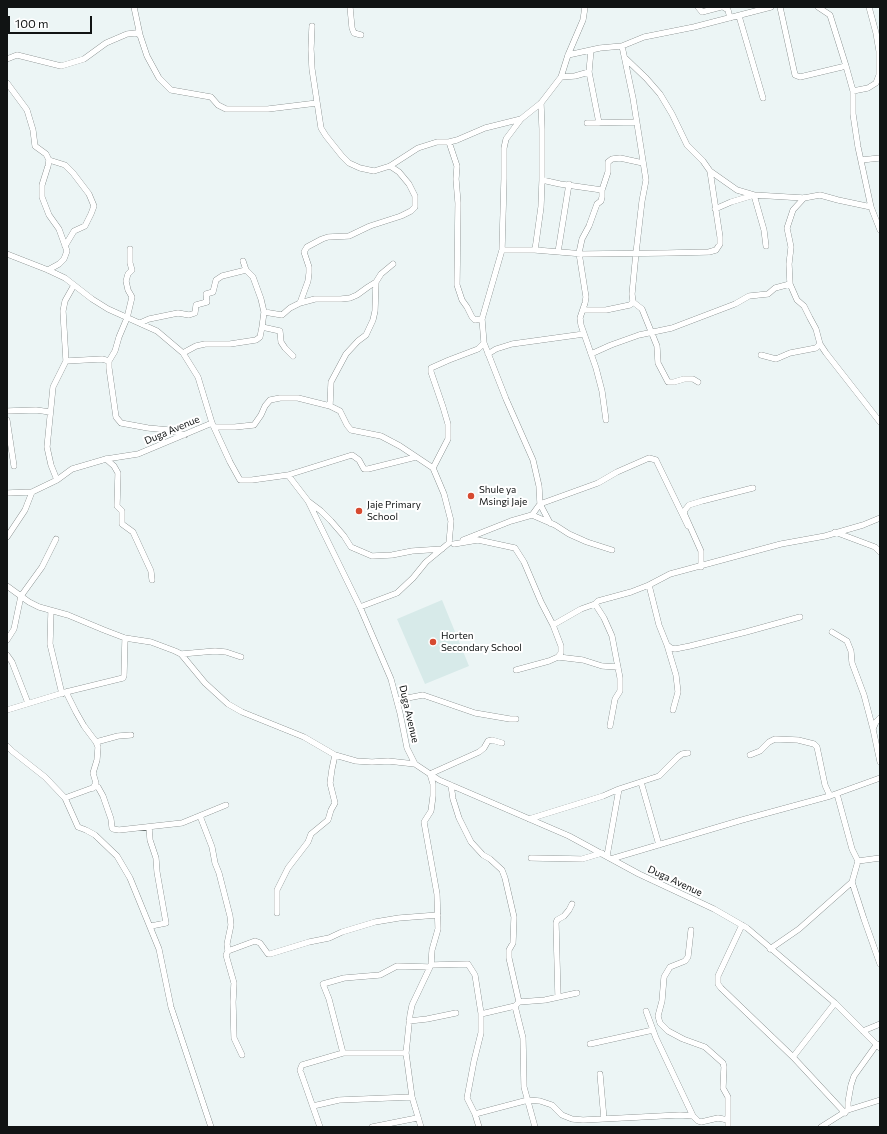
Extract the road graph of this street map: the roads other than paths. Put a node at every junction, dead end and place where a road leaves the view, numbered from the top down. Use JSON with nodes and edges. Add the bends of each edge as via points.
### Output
{"nodes":[{"id":1,"x":134,"y":7,"type":"edge"},
{"id":2,"x":350,"y":7,"type":"edge"},
{"id":3,"x":585,"y":7,"type":"edge"},
{"id":4,"x":698,"y":7,"type":"edge"},
{"id":5,"x":722,"y":7,"type":"edge"},
{"id":6,"x":771,"y":7,"type":"edge"},
{"id":7,"x":780,"y":7,"type":"edge"},
{"id":8,"x":818,"y":7,"type":"edge"},
{"id":9,"x":869,"y":7,"type":"edge"},
{"id":10,"x":739,"y":16,"type":"junction"},
{"id":11,"x":730,"y":18,"type":"junction"},
{"id":12,"x":312,"y":26,"type":"dead end"},
{"id":13,"x":140,"y":35,"type":"junction"},
{"id":14,"x":361,"y":35,"type":"dead end"},
{"id":15,"x":622,"y":46,"type":"junction"},
{"id":16,"x":591,"y":50,"type":"junction"},
{"id":17,"x":568,"y":55,"type":"junction"},
{"id":18,"x":625,"y":58,"type":"junction"},
{"id":19,"x":7,"y":59,"type":"edge"},
{"id":20,"x":846,"y":66,"type":"junction"},
{"id":21,"x":589,"y":72,"type":"junction"},
{"id":22,"x":561,"y":77,"type":"junction"},
{"id":23,"x":7,"y":83,"type":"edge"},
{"id":24,"x":853,"y":91,"type":"junction"},
{"id":25,"x":763,"y":98,"type":"dead end"},
{"id":26,"x":317,"y":103,"type":"junction"},
{"id":27,"x":541,"y":103,"type":"junction"},
{"id":28,"x":521,"y":119,"type":"junction"},
{"id":29,"x":636,"y":122,"type":"junction"},
{"id":30,"x":587,"y":123,"type":"dead end"},
{"id":31,"x":599,"y":123,"type":"junction"},
{"id":32,"x":449,"y":142,"type":"junction"},
{"id":33,"x":880,"y":158,"type":"edge"},
{"id":34,"x":49,"y":160,"type":"junction"},
{"id":35,"x":861,"y":160,"type":"junction"},
{"id":36,"x":643,"y":163,"type":"junction"},
{"id":37,"x":390,"y":166,"type":"junction"},
{"id":38,"x":710,"y":171,"type":"junction"},
{"id":39,"x":542,"y":180,"type":"junction"},
{"id":40,"x":569,"y":184,"type":"junction"},
{"id":41,"x":602,"y":190,"type":"junction"},
{"id":42,"x":754,"y":195,"type":"junction"},
{"id":43,"x":804,"y":198,"type":"junction"},
{"id":44,"x":871,"y":207,"type":"junction"},
{"id":45,"x":716,"y":209,"type":"junction"},
{"id":46,"x":880,"y":230,"type":"edge"},
{"id":47,"x":65,"y":246,"type":"junction"},
{"id":48,"x":766,"y":246,"type":"dead end"},
{"id":49,"x":130,"y":249,"type":"dead end"},
{"id":50,"x":502,"y":250,"type":"junction"},
{"id":51,"x":535,"y":250,"type":"junction"},
{"id":52,"x":558,"y":252,"type":"junction"},
{"id":53,"x":579,"y":253,"type":"junction"},
{"id":54,"x":636,"y":253,"type":"junction"},
{"id":55,"x":7,"y":254,"type":"edge"},
{"id":56,"x":243,"y":261,"type":"dead end"},
{"id":57,"x":393,"y":264,"type":"dead end"},
{"id":58,"x":48,"y":270,"type":"junction"},
{"id":59,"x":246,"y":270,"type":"junction"},
{"id":60,"x":376,"y":282,"type":"junction"},
{"id":61,"x":790,"y":284,"type":"junction"},
{"id":62,"x":74,"y":285,"type":"junction"},
{"id":63,"x":633,"y":302,"type":"junction"},
{"id":64,"x":300,"y":303,"type":"junction"},
{"id":65,"x":583,"y":310,"type":"junction"},
{"id":66,"x":264,"y":312,"type":"junction"},
{"id":67,"x":127,"y":318,"type":"junction"},
{"id":68,"x":482,"y":319,"type":"junction"},
{"id":69,"x":140,"y":324,"type":"junction"},
{"id":70,"x":262,"y":327,"type":"junction"},
{"id":71,"x":652,"y":332,"type":"junction"},
{"id":72,"x":584,"y":334,"type":"junction"},
{"id":73,"x":484,"y":344,"type":"junction"},
{"id":74,"x":820,"y":344,"type":"junction"},
{"id":75,"x":183,"y":352,"type":"junction"},
{"id":76,"x":488,"y":354,"type":"junction"},
{"id":77,"x":591,"y":354,"type":"junction"},
{"id":78,"x":761,"y":355,"type":"dead end"},
{"id":79,"x":293,"y":356,"type":"dead end"},
{"id":80,"x":66,"y":361,"type":"junction"},
{"id":81,"x":109,"y":361,"type":"junction"},
{"id":82,"x":698,"y":382,"type":"dead end"},
{"id":83,"x":330,"y":406,"type":"junction"},
{"id":84,"x":7,"y":411,"type":"edge"},
{"id":85,"x":50,"y":412,"type":"junction"},
{"id":86,"x":7,"y":420,"type":"edge"},
{"id":87,"x":606,"y":420,"type":"dead end"},
{"id":88,"x":880,"y":422,"type":"edge"},
{"id":89,"x":214,"y":425,"type":"junction"},
{"id":90,"x":185,"y":435,"type":"junction"},
{"id":91,"x":416,"y":457,"type":"junction"},
{"id":92,"x":106,"y":459,"type":"junction"},
{"id":93,"x":14,"y":466,"type":"dead end"},
{"id":94,"x":433,"y":468,"type":"junction"},
{"id":95,"x":288,"y":474,"type":"junction"},
{"id":96,"x":57,"y":480,"type":"junction"},
{"id":97,"x":753,"y":488,"type":"dead end"},
{"id":98,"x":32,"y":492,"type":"junction"},
{"id":99,"x":7,"y":493,"type":"edge"},
{"id":100,"x":308,"y":502,"type":"junction"},
{"id":101,"x":540,"y":504,"type":"junction"},
{"id":102,"x":532,"y":515,"type":"junction"},
{"id":103,"x":880,"y":518,"type":"edge"},
{"id":104,"x":550,"y":523,"type":"junction"},
{"id":105,"x":688,"y":526,"type":"dead end"},
{"id":106,"x":836,"y":532,"type":"junction"},
{"id":107,"x":7,"y":537,"type":"edge"},
{"id":108,"x":56,"y":539,"type":"dead end"},
{"id":109,"x":451,"y":543,"type":"junction"},
{"id":110,"x":443,"y":549,"type":"junction"},
{"id":111,"x":612,"y":550,"type":"dead end"},
{"id":112,"x":880,"y":552,"type":"edge"},
{"id":113,"x":701,"y":567,"type":"junction"},
{"id":114,"x":152,"y":580,"type":"dead end"},
{"id":115,"x":649,"y":585,"type":"junction"},
{"id":116,"x":7,"y":586,"type":"edge"},
{"id":117,"x":21,"y":596,"type":"junction"},
{"id":118,"x":595,"y":604,"type":"junction"},
{"id":119,"x":360,"y":607,"type":"junction"},
{"id":120,"x":51,"y":611,"type":"junction"},
{"id":121,"x":800,"y":617,"type":"dead end"},
{"id":122,"x":553,"y":625,"type":"junction"},
{"id":123,"x":832,"y":632,"type":"dead end"},
{"id":124,"x":125,"y":638,"type":"junction"},
{"id":125,"x":7,"y":640,"type":"edge"},
{"id":126,"x":667,"y":645,"type":"junction"},
{"id":127,"x":181,"y":654,"type":"junction"},
{"id":128,"x":7,"y":655,"type":"edge"},
{"id":129,"x":241,"y":657,"type":"dead end"},
{"id":130,"x":558,"y":657,"type":"junction"},
{"id":131,"x":618,"y":667,"type":"junction"},
{"id":132,"x":516,"y":670,"type":"dead end"},
{"id":133,"x":64,"y":693,"type":"junction"},
{"id":134,"x":397,"y":700,"type":"junction"},
{"id":135,"x":28,"y":703,"type":"junction"},
{"id":136,"x":7,"y":710,"type":"edge"},
{"id":137,"x":673,"y":710,"type":"dead end"},
{"id":138,"x":880,"y":718,"type":"edge"},
{"id":139,"x":516,"y":719,"type":"dead end"},
{"id":140,"x":610,"y":726,"type":"dead end"},
{"id":141,"x":873,"y":729,"type":"junction"},
{"id":142,"x":131,"y":735,"type":"dead end"},
{"id":143,"x":96,"y":742,"type":"junction"},
{"id":144,"x":502,"y":743,"type":"dead end"},
{"id":145,"x":7,"y":746,"type":"edge"},
{"id":146,"x":688,"y":752,"type":"dead end"},
{"id":147,"x":336,"y":755,"type":"junction"},
{"id":148,"x":750,"y":755,"type":"dead end"},
{"id":149,"x":880,"y":762,"type":"edge"},
{"id":150,"x":416,"y":764,"type":"junction"},
{"id":151,"x":430,"y":774,"type":"junction"},
{"id":152,"x":880,"y":778,"type":"edge"},
{"id":153,"x":641,"y":782,"type":"junction"},
{"id":154,"x":451,"y":785,"type":"junction"},
{"id":155,"x":93,"y":788,"type":"junction"},
{"id":156,"x":619,"y":789,"type":"junction"},
{"id":157,"x":837,"y":794,"type":"junction"},
{"id":158,"x":830,"y":796,"type":"junction"},
{"id":159,"x":66,"y":798,"type":"junction"},
{"id":160,"x":226,"y":805,"type":"dead end"},
{"id":161,"x":200,"y":816,"type":"junction"},
{"id":162,"x":529,"y":819,"type":"junction"},
{"id":163,"x":149,"y":827,"type":"junction"},
{"id":164,"x":659,"y":845,"type":"junction"},
{"id":165,"x":607,"y":856,"type":"junction"},
{"id":166,"x":531,"y":858,"type":"dead end"},
{"id":167,"x":880,"y":858,"type":"edge"},
{"id":168,"x":858,"y":861,"type":"junction"},
{"id":169,"x":852,"y":882,"type":"junction"},
{"id":170,"x":572,"y":904,"type":"dead end"},
{"id":171,"x":277,"y":913,"type":"dead end"},
{"id":172,"x":438,"y":915,"type":"junction"},
{"id":173,"x":742,"y":925,"type":"junction"},
{"id":174,"x":151,"y":926,"type":"junction"},
{"id":175,"x":691,"y":930,"type":"dead end"},
{"id":176,"x":770,"y":949,"type":"junction"},
{"id":177,"x":228,"y":951,"type":"junction"},
{"id":178,"x":880,"y":964,"type":"edge"},
{"id":179,"x":430,"y":966,"type":"junction"},
{"id":180,"x":576,"y":993,"type":"dead end"},
{"id":181,"x":558,"y":997,"type":"junction"},
{"id":182,"x":519,"y":1002,"type":"junction"},
{"id":183,"x":835,"y":1003,"type":"junction"},
{"id":184,"x":515,"y":1006,"type":"junction"},
{"id":185,"x":646,"y":1011,"type":"dead end"},
{"id":186,"x":456,"y":1013,"type":"dead end"},
{"id":187,"x":481,"y":1014,"type":"junction"},
{"id":188,"x":409,"y":1021,"type":"junction"},
{"id":189,"x":880,"y":1024,"type":"edge"},
{"id":190,"x":653,"y":1030,"type":"junction"},
{"id":191,"x":863,"y":1031,"type":"junction"},
{"id":192,"x":590,"y":1044,"type":"dead end"},
{"id":193,"x":878,"y":1046,"type":"edge"},
{"id":194,"x":343,"y":1053,"type":"junction"},
{"id":195,"x":406,"y":1053,"type":"junction"},
{"id":196,"x":242,"y":1055,"type":"dead end"},
{"id":197,"x":792,"y":1057,"type":"junction"},
{"id":198,"x":600,"y":1074,"type":"dead end"},
{"id":199,"x":412,"y":1097,"type":"junction"},
{"id":200,"x":528,"y":1100,"type":"junction"},
{"id":201,"x":880,"y":1100,"type":"edge"},
{"id":202,"x":313,"y":1106,"type":"junction"},
{"id":203,"x":847,"y":1112,"type":"junction"},
{"id":204,"x":475,"y":1114,"type":"junction"},
{"id":205,"x":693,"y":1116,"type":"junction"},
{"id":206,"x":418,"y":1118,"type":"junction"},
{"id":207,"x":604,"y":1119,"type":"junction"},
{"id":208,"x":583,"y":1120,"type":"junction"},
{"id":209,"x":728,"y":1120,"type":"junction"},
{"id":210,"x":211,"y":1127,"type":"edge"},
{"id":211,"x":320,"y":1127,"type":"edge"},
{"id":212,"x":372,"y":1127,"type":"edge"},
{"id":213,"x":420,"y":1127,"type":"edge"},
{"id":214,"x":479,"y":1127,"type":"edge"},
{"id":215,"x":535,"y":1127,"type":"edge"},
{"id":216,"x":584,"y":1127,"type":"edge"},
{"id":217,"x":728,"y":1127,"type":"edge"},
{"id":218,"x":821,"y":1127,"type":"edge"}],
"edges":[{"from":1,"to":13,"type":"street"},
{"from":2,"to":14,"type":"street","via":[[352,28],[354,33]]},
{"from":3,"to":17,"type":"street","via":[[583,20]]},
{"from":4,"to":5,"type":"street","via":[[702,12]]},
{"from":5,"to":11,"type":"street","via":[[728,10]]},
{"from":6,"to":10,"type":"street"},
{"from":7,"to":20,"type":"street","via":[[795,74],[800,77]]},
{"from":8,"to":20,"type":"street","via":[[830,15]]},
{"from":9,"to":24,"type":"street","via":[[879,51],[880,75],[876,83],[868,88]]},
{"from":10,"to":11,"type":"street"},
{"from":10,"to":25,"type":"street"},
{"from":11,"to":15,"type":"street","via":[[644,37]]},
{"from":12,"to":26,"type":"street","via":[[311,50]]},
{"from":13,"to":19,"type":"street","via":[[127,34],[106,43],[84,59],[61,66],[17,55]]},
{"from":13,"to":26,"type":"street","via":[[147,56],[159,78],[171,90],[211,97],[226,109],[268,109]]},
{"from":15,"to":16,"type":"street"},
{"from":15,"to":18,"type":"street"},
{"from":16,"to":17,"type":"street"},
{"from":16,"to":21,"type":"street"},
{"from":17,"to":22,"type":"street"},
{"from":18,"to":29,"type":"street"},
{"from":18,"to":38,"type":"street","via":[[660,94],[687,145]]},
{"from":20,"to":24,"type":"street"},
{"from":21,"to":22,"type":"street"},
{"from":21,"to":31,"type":"street"},
{"from":22,"to":27,"type":"street"},
{"from":23,"to":34,"type":"street","via":[[27,110],[35,146],[46,154]]},
{"from":24,"to":35,"type":"street","via":[[853,114]]},
{"from":26,"to":37,"type":"street","via":[[321,128],[349,163],[374,170]]},
{"from":27,"to":28,"type":"street"},
{"from":27,"to":39,"type":"street"},
{"from":28,"to":32,"type":"street","via":[[485,128]]},
{"from":28,"to":50,"type":"street","via":[[506,139],[504,148]]},
{"from":29,"to":31,"type":"street"},
{"from":29,"to":36,"type":"street"},
{"from":30,"to":31,"type":"street"},
{"from":32,"to":37,"type":"street","via":[[438,142],[418,148]]},
{"from":32,"to":68,"type":"street","via":[[457,166],[457,285],[472,317],[475,320]]},
{"from":33,"to":35,"type":"street"},
{"from":34,"to":47,"type":"street","via":[[42,185],[42,198]]},
{"from":34,"to":47,"type":"street","via":[[65,165],[73,172],[89,194],[94,206],[85,226],[74,231]]},
{"from":35,"to":44,"type":"street"},
{"from":36,"to":41,"type":"street","via":[[620,158],[612,159],[608,162]]},
{"from":36,"to":54,"type":"street","via":[[646,180]]},
{"from":37,"to":64,"type":"street","via":[[409,184],[415,196],[414,207],[401,216],[348,236],[328,237],[307,247],[304,252],[309,274]]},
{"from":38,"to":42,"type":"street","via":[[737,190]]},
{"from":38,"to":45,"type":"street"},
{"from":39,"to":40,"type":"street"},
{"from":39,"to":51,"type":"street"},
{"from":40,"to":41,"type":"street"},
{"from":40,"to":52,"type":"street"},
{"from":41,"to":53,"type":"street","via":[[601,201],[597,204],[582,239]]},
{"from":42,"to":43,"type":"street"},
{"from":42,"to":45,"type":"street"},
{"from":42,"to":48,"type":"street"},
{"from":43,"to":44,"type":"street","via":[[820,195]]},
{"from":43,"to":61,"type":"street","via":[[793,210],[787,228],[791,247]]},
{"from":44,"to":46,"type":"street"},
{"from":45,"to":54,"type":"street","via":[[720,244],[716,250]]},
{"from":47,"to":58,"type":"street","via":[[67,251],[64,260]]},
{"from":49,"to":67,"type":"street","via":[[132,270],[126,281],[132,297]]},
{"from":50,"to":51,"type":"street"},
{"from":50,"to":68,"type":"street"},
{"from":51,"to":52,"type":"street"},
{"from":52,"to":53,"type":"street"},
{"from":53,"to":54,"type":"street"},
{"from":53,"to":65,"type":"street","via":[[586,297]]},
{"from":54,"to":63,"type":"street"},
{"from":55,"to":58,"type":"street"},
{"from":56,"to":59,"type":"street"},
{"from":57,"to":60,"type":"street"},
{"from":58,"to":62,"type":"street"},
{"from":59,"to":66,"type":"street","via":[[253,277]]},
{"from":59,"to":69,"type":"street","via":[[216,280],[213,292],[206,294],[207,302],[196,305],[195,313],[178,313],[149,319]]},
{"from":60,"to":64,"type":"street","via":[[350,298],[315,299]]},
{"from":60,"to":83,"type":"street","via":[[373,320],[366,335],[346,354],[331,382]]},
{"from":61,"to":71,"type":"street","via":[[775,288],[768,294],[750,296],[672,328]]},
{"from":61,"to":74,"type":"street","via":[[796,300],[804,306],[816,329]]},
{"from":62,"to":67,"type":"street","via":[[92,299]]},
{"from":62,"to":80,"type":"street","via":[[65,301],[63,311]]},
{"from":63,"to":65,"type":"street","via":[[630,305],[606,310]]},
{"from":63,"to":71,"type":"street","via":[[642,309]]},
{"from":64,"to":66,"type":"street","via":[[282,315]]},
{"from":65,"to":72,"type":"street","via":[[580,318]]},
{"from":66,"to":70,"type":"street"},
{"from":67,"to":69,"type":"street"},
{"from":67,"to":81,"type":"street"},
{"from":68,"to":73,"type":"street"},
{"from":69,"to":75,"type":"street","via":[[157,331]]},
{"from":70,"to":75,"type":"street","via":[[260,337],[256,340],[205,344]]},
{"from":70,"to":79,"type":"street","via":[[280,331],[284,348]]},
{"from":71,"to":77,"type":"street","via":[[611,344]]},
{"from":71,"to":82,"type":"street","via":[[657,346],[658,363],[668,382],[684,379]]},
{"from":72,"to":76,"type":"street","via":[[512,344]]},
{"from":72,"to":77,"type":"street"},
{"from":73,"to":76,"type":"street"},
{"from":73,"to":94,"type":"street","via":[[432,368],[431,372],[448,424],[448,439]]},
{"from":74,"to":78,"type":"street","via":[[816,348],[790,353],[776,359]]},
{"from":74,"to":88,"type":"street"},
{"from":75,"to":89,"type":"street","via":[[198,377]]},
{"from":76,"to":101,"type":"street","via":[[533,460]]},
{"from":77,"to":87,"type":"street","via":[[602,391]]},
{"from":80,"to":81,"type":"street"},
{"from":80,"to":85,"type":"street","via":[[53,387]]},
{"from":81,"to":90,"type":"street","via":[[116,417],[120,423],[169,430]]},
{"from":83,"to":89,"type":"street","via":[[298,398],[280,398],[270,400],[254,425],[235,428]]},
{"from":83,"to":91,"type":"street","via":[[340,412],[351,430],[381,436]]},
{"from":84,"to":85,"type":"street"},
{"from":85,"to":96,"type":"street","via":[[47,447]]},
{"from":86,"to":93,"type":"street"},
{"from":89,"to":90,"type":"street","name":"Duga Avenue"},
{"from":89,"to":95,"type":"street","name":"Duga Avenue","via":[[240,480]]},
{"from":90,"to":92,"type":"street","name":"Duga Avenue","via":[[138,454]]},
{"from":91,"to":94,"type":"street"},
{"from":91,"to":95,"type":"street","via":[[368,469],[364,468],[352,454]]},
{"from":92,"to":96,"type":"street","name":"Duga Avenue","via":[[72,469]]},
{"from":92,"to":114,"type":"street","via":[[118,473],[117,506],[122,511],[122,524],[133,532],[151,572]]},
{"from":94,"to":109,"type":"street","via":[[444,494],[451,521]]},
{"from":95,"to":100,"type":"street","name":"Duga Avenue"},
{"from":96,"to":98,"type":"street","name":"Duga Avenue"},
{"from":97,"to":113,"type":"street","via":[[689,505],[685,510],[684,513],[701,551]]},
{"from":98,"to":99,"type":"street","name":"Duga Avenue"},
{"from":98,"to":107,"type":"street","via":[[25,510]]},
{"from":100,"to":110,"type":"street","via":[[322,511],[351,547],[372,556]]},
{"from":100,"to":119,"type":"street","name":"Duga Avenue"},
{"from":101,"to":102,"type":"street"},
{"from":101,"to":104,"type":"street"},
{"from":101,"to":105,"type":"street","via":[[598,483],[649,458],[656,460]]},
{"from":102,"to":104,"type":"street"},
{"from":102,"to":109,"type":"street"},
{"from":103,"to":106,"type":"street"},
{"from":104,"to":111,"type":"street","via":[[587,542]]},
{"from":106,"to":112,"type":"street","via":[[875,547]]},
{"from":106,"to":113,"type":"street","via":[[781,544]]},
{"from":108,"to":117,"type":"street","via":[[42,567]]},
{"from":109,"to":110,"type":"street"},
{"from":109,"to":122,"type":"street","via":[[478,540],[515,548]]},
{"from":110,"to":119,"type":"street","via":[[426,562],[397,593]]},
{"from":113,"to":115,"type":"street","via":[[670,574]]},
{"from":115,"to":118,"type":"street"},
{"from":115,"to":126,"type":"street"},
{"from":116,"to":117,"type":"street"},
{"from":117,"to":120,"type":"street"},
{"from":117,"to":125,"type":"street","via":[[14,629]]},
{"from":118,"to":122,"type":"street"},
{"from":118,"to":131,"type":"street","via":[[612,636]]},
{"from":119,"to":134,"type":"street","name":"Duga Avenue","via":[[391,679]]},
{"from":120,"to":124,"type":"street","via":[[68,615]]},
{"from":120,"to":133,"type":"street","via":[[50,644]]},
{"from":121,"to":126,"type":"street","via":[[690,646],[675,649]]},
{"from":122,"to":130,"type":"street","via":[[561,646]]},
{"from":123,"to":141,"type":"street","via":[[847,641]]},
{"from":124,"to":127,"type":"street","via":[[151,642]]},
{"from":124,"to":133,"type":"street","via":[[123,678]]},
{"from":126,"to":137,"type":"street","via":[[678,692]]},
{"from":127,"to":129,"type":"street","via":[[215,651]]},
{"from":127,"to":147,"type":"street","via":[[205,683],[228,704],[304,737]]},
{"from":128,"to":135,"type":"street"},
{"from":130,"to":131,"type":"street"},
{"from":130,"to":132,"type":"street"},
{"from":131,"to":140,"type":"street","via":[[620,691],[615,699]]},
{"from":133,"to":135,"type":"street"},
{"from":133,"to":143,"type":"street"},
{"from":134,"to":139,"type":"street","via":[[423,695],[475,713]]},
{"from":134,"to":150,"type":"street","name":"Duga Avenue","via":[[407,748]]},
{"from":135,"to":136,"type":"street"},
{"from":138,"to":141,"type":"street"},
{"from":141,"to":149,"type":"street"},
{"from":142,"to":143,"type":"street"},
{"from":143,"to":155,"type":"street","via":[[98,753],[93,773],[96,783]]},
{"from":144,"to":151,"type":"street","via":[[488,741],[479,752]]},
{"from":145,"to":159,"type":"street"},
{"from":146,"to":153,"type":"street","via":[[678,757],[659,776]]},
{"from":147,"to":150,"type":"street","via":[[356,761]]},
{"from":147,"to":171,"type":"street","via":[[330,783],[335,803],[328,820],[311,834],[285,874],[277,890]]},
{"from":148,"to":158,"type":"street","via":[[760,751],[775,739],[814,744]]},
{"from":150,"to":151,"type":"street","name":"Duga Avenue"},
{"from":151,"to":154,"type":"street","name":"Duga Avenue"},
{"from":151,"to":172,"type":"street","via":[[433,796],[431,811],[424,822],[437,894]]},
{"from":152,"to":157,"type":"street"},
{"from":153,"to":156,"type":"street"},
{"from":153,"to":164,"type":"street"},
{"from":154,"to":162,"type":"street","name":"Duga Avenue"},
{"from":154,"to":182,"type":"street","via":[[459,818],[471,842],[502,870],[505,878],[514,917],[513,943],[509,950],[509,958]]},
{"from":155,"to":159,"type":"street"},
{"from":155,"to":163,"type":"street","via":[[100,788],[113,830]]},
{"from":156,"to":162,"type":"street"},
{"from":156,"to":165,"type":"street"},
{"from":157,"to":158,"type":"street"},
{"from":157,"to":168,"type":"street"},
{"from":158,"to":164,"type":"street"},
{"from":159,"to":174,"type":"street","via":[[78,826],[95,836],[117,856],[130,878]]},
{"from":160,"to":161,"type":"street"},
{"from":161,"to":163,"type":"street","via":[[182,823]]},
{"from":161,"to":177,"type":"street","via":[[212,847],[231,920]]},
{"from":162,"to":165,"type":"street","name":"Duga Avenue"},
{"from":163,"to":174,"type":"street","via":[[166,923]]},
{"from":164,"to":165,"type":"street"},
{"from":165,"to":166,"type":"street","via":[[582,859]]},
{"from":165,"to":173,"type":"street","name":"Duga Avenue"},
{"from":167,"to":168,"type":"street"},
{"from":168,"to":169,"type":"street"},
{"from":169,"to":176,"type":"street","via":[[799,929]]},
{"from":169,"to":178,"type":"street"},
{"from":170,"to":181,"type":"street","via":[[556,923]]},
{"from":172,"to":177,"type":"street","via":[[375,922],[270,954],[255,941]]},
{"from":172,"to":179,"type":"street","via":[[438,929]]},
{"from":173,"to":176,"type":"street","name":"Duga Avenue"},
{"from":173,"to":197,"type":"street","via":[[718,976],[718,984]]},
{"from":174,"to":210,"type":"street","via":[[180,1037]]},
{"from":175,"to":209,"type":"street","via":[[688,957],[685,961],[670,967],[664,977],[658,1016],[660,1023],[668,1031],[705,1047],[723,1063],[723,1088],[728,1098]]},
{"from":176,"to":183,"type":"street","name":"Duga Avenue"},
{"from":177,"to":196,"type":"street","via":[[226,955],[234,983],[234,1038]]},
{"from":179,"to":187,"type":"street","via":[[468,964],[475,975]]},
{"from":179,"to":188,"type":"street","via":[[412,1005]]},
{"from":179,"to":194,"type":"street","via":[[397,966],[380,975],[344,978],[324,984]]},
{"from":180,"to":181,"type":"street"},
{"from":181,"to":182,"type":"street"},
{"from":182,"to":184,"type":"street"},
{"from":183,"to":191,"type":"street","name":"Duga Avenue"},
{"from":183,"to":197,"type":"street"},
{"from":184,"to":187,"type":"street"},
{"from":184,"to":200,"type":"street","via":[[522,1038],[524,1088]]},
{"from":185,"to":190,"type":"street"},
{"from":186,"to":188,"type":"street"},
{"from":187,"to":204,"type":"street","via":[[481,1033],[467,1098]]},
{"from":188,"to":195,"type":"street"},
{"from":189,"to":191,"type":"street"},
{"from":190,"to":192,"type":"street"},
{"from":190,"to":205,"type":"street"},
{"from":191,"to":193,"type":"street","name":"Duga Avenue"},
{"from":193,"to":203,"type":"street","via":[[854,1076]]},
{"from":194,"to":195,"type":"street"},
{"from":194,"to":202,"type":"street","via":[[302,1065],[300,1070]]},
{"from":195,"to":199,"type":"street"},
{"from":197,"to":203,"type":"street"},
{"from":198,"to":207,"type":"street"},
{"from":199,"to":202,"type":"street","via":[[339,1100]]},
{"from":199,"to":206,"type":"street"},
{"from":200,"to":204,"type":"street"},
{"from":200,"to":208,"type":"street","via":[[552,1105],[562,1115]]},
{"from":200,"to":215,"type":"street"},
{"from":201,"to":203,"type":"street"},
{"from":202,"to":211,"type":"street"},
{"from":203,"to":218,"type":"street"},
{"from":204,"to":214,"type":"street"},
{"from":205,"to":207,"type":"street"},
{"from":205,"to":209,"type":"street","via":[[701,1122],[718,1118]]},
{"from":206,"to":212,"type":"street"},
{"from":206,"to":213,"type":"street"},
{"from":207,"to":208,"type":"street"},
{"from":208,"to":216,"type":"street"},
{"from":209,"to":217,"type":"street"}]}
